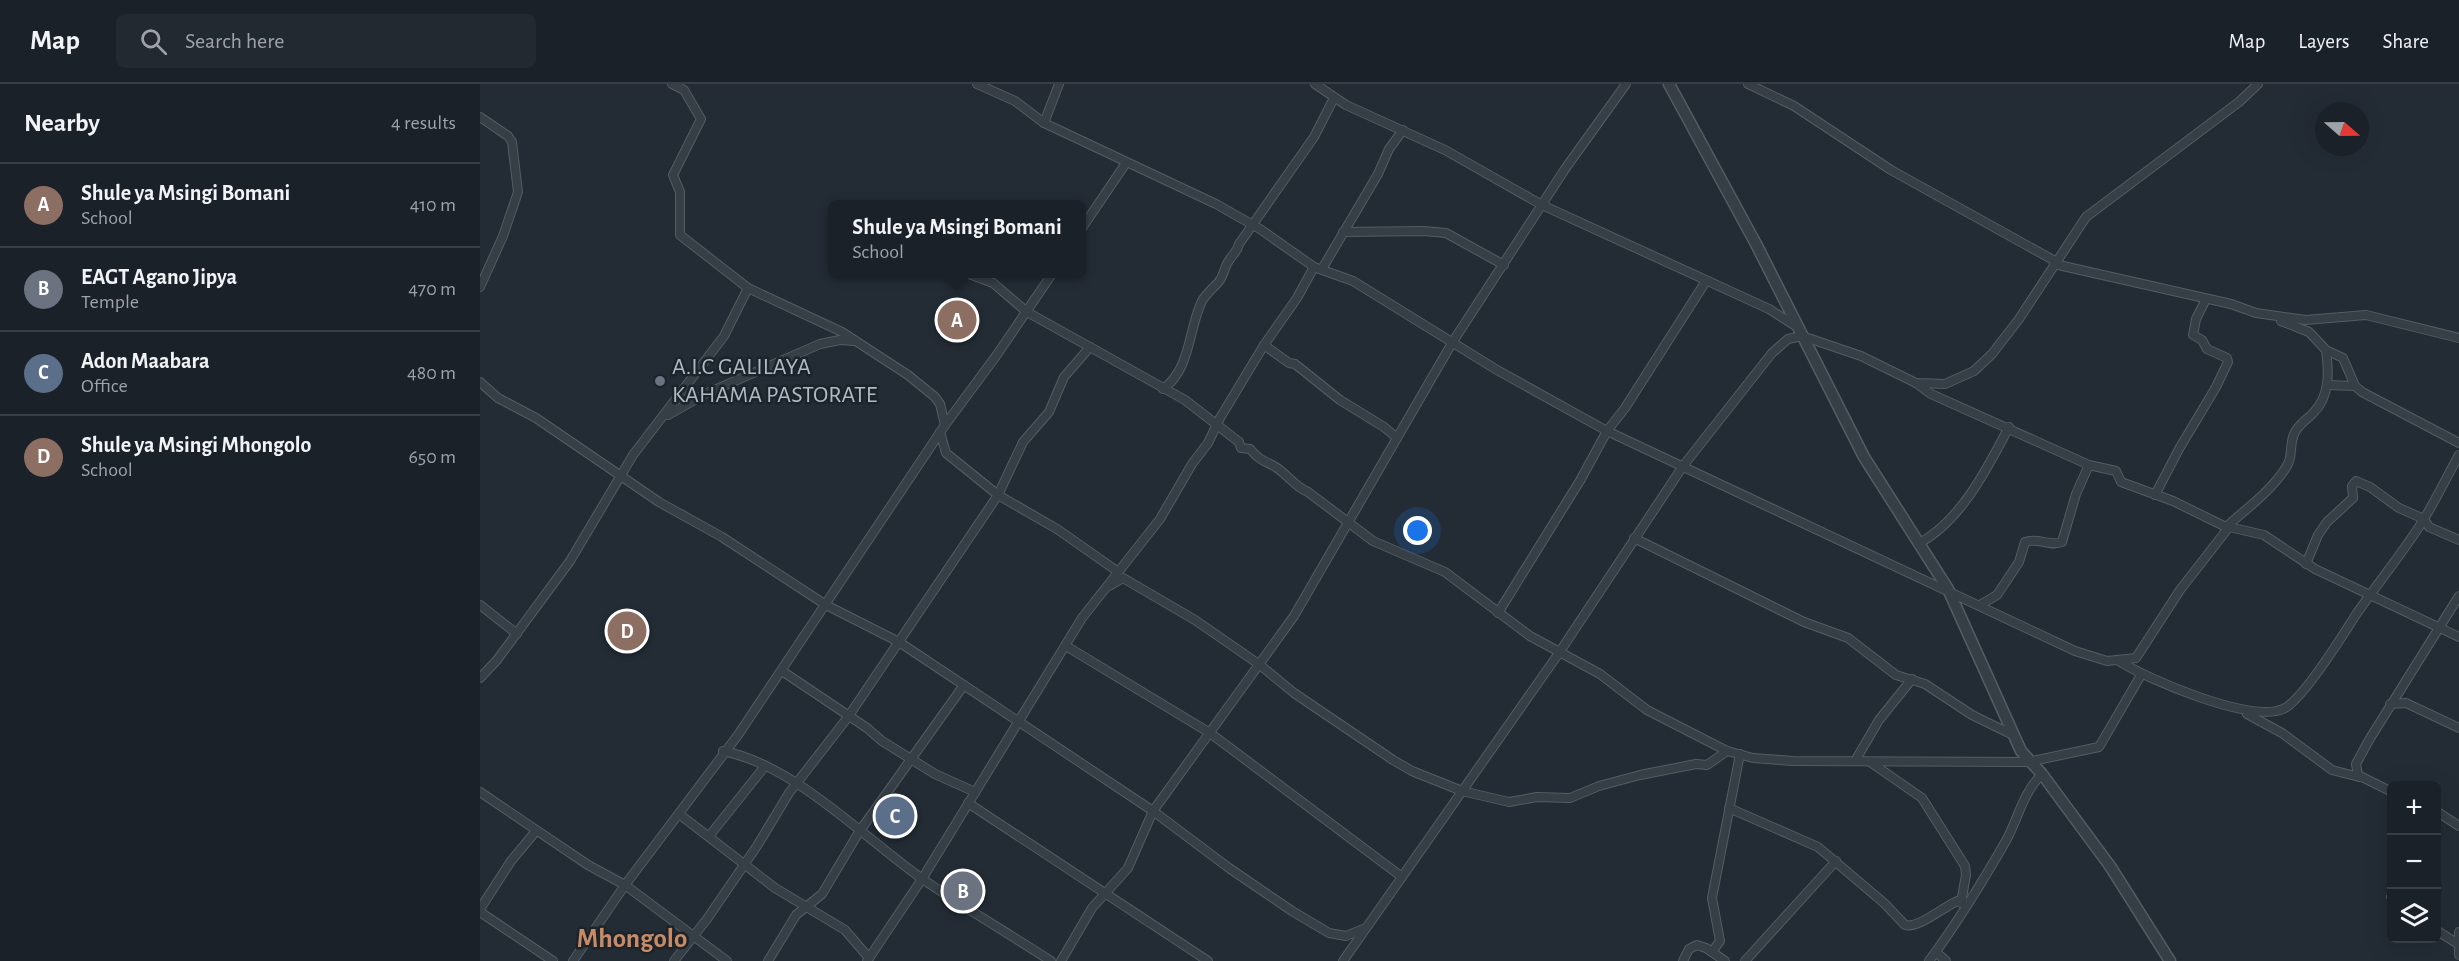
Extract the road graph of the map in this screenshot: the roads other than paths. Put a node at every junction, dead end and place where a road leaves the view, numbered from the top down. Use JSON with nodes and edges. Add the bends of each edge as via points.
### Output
{"nodes":[{"id":1,"x":672,"y":84,"type":"edge"},
{"id":2,"x":977,"y":84,"type":"edge"},
{"id":3,"x":1059,"y":84,"type":"edge"},
{"id":4,"x":1626,"y":84,"type":"edge"},
{"id":5,"x":1669,"y":84,"type":"edge"},
{"id":6,"x":1748,"y":84,"type":"edge"},
{"id":7,"x":2258,"y":84,"type":"edge"},
{"id":8,"x":1320,"y":85,"type":"edge"},
{"id":9,"x":1334,"y":98,"type":"junction"},
{"id":10,"x":480,"y":117,"type":"edge"},
{"id":11,"x":1044,"y":123,"type":"junction"},
{"id":12,"x":1403,"y":130,"type":"junction"},
{"id":13,"x":1126,"y":163,"type":"junction"},
{"id":14,"x":1542,"y":205,"type":"junction"},
{"id":15,"x":1086,"y":222,"type":"edge"},
{"id":16,"x":1254,"y":225,"type":"junction"},
{"id":17,"x":1343,"y":232,"type":"junction"},
{"id":18,"x":2055,"y":262,"type":"junction"},
{"id":19,"x":1504,"y":265,"type":"junction"},
{"id":20,"x":1318,"y":268,"type":"junction"},
{"id":21,"x":980,"y":278,"type":"edge"},
{"id":22,"x":1049,"y":278,"type":"edge"},
{"id":23,"x":1706,"y":281,"type":"junction"},
{"id":24,"x":480,"y":287,"type":"edge"},
{"id":25,"x":748,"y":288,"type":"junction"},
{"id":26,"x":2206,"y":299,"type":"junction"},
{"id":27,"x":1027,"y":312,"type":"junction"},
{"id":28,"x":2256,"y":313,"type":"junction"},
{"id":29,"x":1800,"y":332,"type":"junction"},
{"id":30,"x":2459,"y":338,"type":"edge"},
{"id":31,"x":855,"y":341,"type":"junction"},
{"id":32,"x":1452,"y":343,"type":"junction"},
{"id":33,"x":1264,"y":345,"type":"junction"},
{"id":34,"x":1090,"y":347,"type":"junction"},
{"id":35,"x":2326,"y":350,"type":"junction"},
{"id":36,"x":480,"y":382,"type":"edge"},
{"id":37,"x":1916,"y":383,"type":"junction"},
{"id":38,"x":2327,"y":385,"type":"junction"},
{"id":39,"x":2355,"y":386,"type":"junction"},
{"id":40,"x":1163,"y":389,"type":"junction"},
{"id":41,"x":662,"y":418,"type":"junction"},
{"id":42,"x":1217,"y":426,"type":"junction"},
{"id":43,"x":2009,"y":427,"type":"junction"},
{"id":44,"x":942,"y":428,"type":"junction"},
{"id":45,"x":1607,"y":431,"type":"junction"},
{"id":46,"x":1397,"y":438,"type":"junction"},
{"id":47,"x":2459,"y":443,"type":"edge"},
{"id":48,"x":2459,"y":454,"type":"edge"},
{"id":49,"x":2090,"y":465,"type":"junction"},
{"id":50,"x":1683,"y":466,"type":"junction"},
{"id":51,"x":621,"y":475,"type":"junction"},
{"id":52,"x":998,"y":495,"type":"junction"},
{"id":53,"x":2155,"y":495,"type":"junction"},
{"id":54,"x":2424,"y":519,"type":"junction"},
{"id":55,"x":1347,"y":523,"type":"junction"},
{"id":56,"x":2227,"y":527,"type":"junction"},
{"id":57,"x":1634,"y":538,"type":"junction"},
{"id":58,"x":2459,"y":540,"type":"edge"},
{"id":59,"x":1918,"y":544,"type":"junction"},
{"id":60,"x":2306,"y":564,"type":"junction"},
{"id":61,"x":1117,"y":572,"type":"junction"},
{"id":62,"x":1104,"y":589,"type":"junction"},
{"id":63,"x":1948,"y":589,"type":"junction"},
{"id":64,"x":2372,"y":595,"type":"junction"},
{"id":65,"x":2459,"y":596,"type":"edge"},
{"id":66,"x":480,"y":605,"type":"edge"},
{"id":67,"x":826,"y":605,"type":"junction"},
{"id":68,"x":1980,"y":605,"type":"junction"},
{"id":69,"x":1498,"y":614,"type":"junction"},
{"id":70,"x":2441,"y":629,"type":"junction"},
{"id":71,"x":516,"y":634,"type":"junction"},
{"id":72,"x":2459,"y":637,"type":"edge"},
{"id":73,"x":899,"y":642,"type":"junction"},
{"id":74,"x":1066,"y":646,"type":"junction"},
{"id":75,"x":1559,"y":653,"type":"junction"},
{"id":76,"x":2119,"y":661,"type":"junction"},
{"id":77,"x":1260,"y":665,"type":"junction"},
{"id":78,"x":782,"y":671,"type":"junction"},
{"id":79,"x":2141,"y":675,"type":"junction"},
{"id":80,"x":480,"y":678,"type":"edge"},
{"id":81,"x":1912,"y":679,"type":"junction"},
{"id":82,"x":964,"y":685,"type":"junction"},
{"id":83,"x":2390,"y":704,"type":"junction"},
{"id":84,"x":2234,"y":707,"type":"junction"},
{"id":85,"x":848,"y":717,"type":"junction"},
{"id":86,"x":1019,"y":721,"type":"junction"},
{"id":87,"x":2459,"y":728,"type":"edge"},
{"id":88,"x":1210,"y":734,"type":"junction"},
{"id":89,"x":2013,"y":735,"type":"junction"},
{"id":90,"x":723,"y":751,"type":"junction"},
{"id":91,"x":1726,"y":751,"type":"junction"},
{"id":92,"x":1740,"y":754,"type":"junction"},
{"id":93,"x":913,"y":759,"type":"junction"},
{"id":94,"x":1855,"y":761,"type":"junction"},
{"id":95,"x":1868,"y":761,"type":"junction"},
{"id":96,"x":2028,"y":762,"type":"junction"},
{"id":97,"x":765,"y":766,"type":"junction"},
{"id":98,"x":2042,"y":774,"type":"junction"},
{"id":99,"x":2363,"y":778,"type":"junction"},
{"id":100,"x":795,"y":785,"type":"junction"},
{"id":101,"x":2387,"y":790,"type":"edge"},
{"id":102,"x":1462,"y":791,"type":"junction"},
{"id":103,"x":480,"y":792,"type":"edge"},
{"id":104,"x":975,"y":792,"type":"junction"},
{"id":105,"x":968,"y":803,"type":"junction"},
{"id":106,"x":1729,"y":808,"type":"junction"},
{"id":107,"x":1153,"y":811,"type":"junction"},
{"id":108,"x":679,"y":814,"type":"junction"},
{"id":109,"x":2441,"y":815,"type":"edge"},
{"id":110,"x":2459,"y":826,"type":"edge"},
{"id":111,"x":536,"y":831,"type":"junction"},
{"id":112,"x":859,"y":832,"type":"junction"},
{"id":113,"x":710,"y":835,"type":"junction"},
{"id":114,"x":1836,"y":861,"type":"junction"},
{"id":115,"x":744,"y":864,"type":"junction"},
{"id":116,"x":1402,"y":877,"type":"junction"},
{"id":117,"x":922,"y":879,"type":"junction"},
{"id":118,"x":625,"y":885,"type":"junction"},
{"id":119,"x":1106,"y":892,"type":"junction"},
{"id":120,"x":1962,"y":899,"type":"junction"},
{"id":121,"x":805,"y":908,"type":"junction"},
{"id":122,"x":480,"y":911,"type":"edge"},
{"id":123,"x":1960,"y":915,"type":"junction"},
{"id":124,"x":1364,"y":929,"type":"junction"},
{"id":125,"x":2459,"y":932,"type":"edge"},
{"id":126,"x":2441,"y":933,"type":"edge"},
{"id":127,"x":694,"y":934,"type":"junction"},
{"id":128,"x":2458,"y":944,"type":"edge"},
{"id":129,"x":1712,"y":952,"type":"junction"},
{"id":130,"x":1936,"y":952,"type":"junction"},
{"id":131,"x":2459,"y":955,"type":"edge"},
{"id":132,"x":868,"y":960,"type":"edge"},
{"id":133,"x":553,"y":961,"type":"edge"},
{"id":134,"x":573,"y":961,"type":"edge"},
{"id":135,"x":674,"y":961,"type":"edge"},
{"id":136,"x":727,"y":961,"type":"edge"},
{"id":137,"x":768,"y":961,"type":"edge"},
{"id":138,"x":1052,"y":961,"type":"edge"},
{"id":139,"x":1061,"y":961,"type":"edge"},
{"id":140,"x":1208,"y":961,"type":"edge"},
{"id":141,"x":1343,"y":961,"type":"edge"},
{"id":142,"x":1683,"y":961,"type":"edge"},
{"id":143,"x":1725,"y":961,"type":"edge"},
{"id":144,"x":1745,"y":961,"type":"edge"},
{"id":145,"x":1929,"y":961,"type":"edge"},
{"id":146,"x":1946,"y":961,"type":"edge"},
{"id":147,"x":2170,"y":961,"type":"edge"}],
"edges":[{"from":1,"to":25,"type":"street","via":[[684,90],[701,119],[673,175],[680,192],[679,233]]},
{"from":2,"to":11,"type":"street","via":[[1015,101]]},
{"from":3,"to":11,"type":"street"},
{"from":4,"to":14,"type":"street"},
{"from":5,"to":29,"type":"street"},
{"from":6,"to":18,"type":"street","via":[[1794,106],[1891,170]]},
{"from":7,"to":18,"type":"street","via":[[2086,217]]},
{"from":8,"to":9,"type":"street"},
{"from":9,"to":12,"type":"street"},
{"from":9,"to":16,"type":"street","via":[[1314,137]]},
{"from":10,"to":24,"type":"street","via":[[512,142],[518,192]]},
{"from":11,"to":13,"type":"street"},
{"from":12,"to":14,"type":"street","via":[[1477,166]]},
{"from":12,"to":17,"type":"street"},
{"from":13,"to":15,"type":"street"},
{"from":13,"to":16,"type":"street"},
{"from":14,"to":19,"type":"street"},
{"from":14,"to":23,"type":"street"},
{"from":16,"to":20,"type":"street"},
{"from":16,"to":40,"type":"street","via":[[1219,282],[1203,300],[1184,361]]},
{"from":17,"to":19,"type":"street","via":[[1446,233]]},
{"from":17,"to":20,"type":"street"},
{"from":18,"to":26,"type":"street"},
{"from":18,"to":37,"type":"street","via":[[2019,319],[1974,371],[1945,384]]},
{"from":19,"to":32,"type":"street"},
{"from":20,"to":32,"type":"street","via":[[1353,281]]},
{"from":20,"to":33,"type":"street"},
{"from":21,"to":27,"type":"street"},
{"from":22,"to":27,"type":"street"},
{"from":23,"to":29,"type":"street","via":[[1769,309]]},
{"from":23,"to":45,"type":"street"},
{"from":25,"to":31,"type":"street"},
{"from":25,"to":41,"type":"street","via":[[724,336]]},
{"from":26,"to":28,"type":"street"},
{"from":26,"to":53,"type":"street","via":[[2193,334],[2207,350],[2228,362]]},
{"from":27,"to":34,"type":"street"},
{"from":27,"to":44,"type":"street"},
{"from":28,"to":30,"type":"street","via":[[2306,321],[2366,315]]},
{"from":28,"to":35,"type":"street","via":[[2309,332]]},
{"from":29,"to":37,"type":"street"},
{"from":29,"to":50,"type":"street","via":[[1772,354]]},
{"from":29,"to":59,"type":"street","via":[[1864,457]]},
{"from":31,"to":41,"type":"street","via":[[840,339],[820,344],[705,394]]},
{"from":31,"to":44,"type":"street","via":[[930,392],[939,404]]},
{"from":32,"to":45,"type":"street"},
{"from":32,"to":46,"type":"street"},
{"from":33,"to":42,"type":"street"},
{"from":33,"to":46,"type":"street"},
{"from":34,"to":40,"type":"street"},
{"from":34,"to":52,"type":"street","via":[[1064,377],[1049,411],[1023,442]]},
{"from":35,"to":38,"type":"street"},
{"from":35,"to":39,"type":"street","via":[[2346,361]]},
{"from":36,"to":51,"type":"street","via":[[498,398],[536,418]]},
{"from":37,"to":43,"type":"street","via":[[1931,394]]},
{"from":38,"to":39,"type":"street"},
{"from":38,"to":56,"type":"street","via":[[2316,411],[2294,433],[2288,464]]},
{"from":39,"to":47,"type":"street","via":[[2372,399]]},
{"from":40,"to":42,"type":"street","via":[[1199,409]]},
{"from":41,"to":51,"type":"street"},
{"from":42,"to":55,"type":"street","via":[[1239,442],[1241,448],[1250,449],[1262,463],[1276,467]]},
{"from":42,"to":61,"type":"street","via":[[1160,519]]},
{"from":43,"to":49,"type":"street"},
{"from":43,"to":59,"type":"street","via":[[1948,523]]},
{"from":44,"to":52,"type":"street","via":[[946,453]]},
{"from":44,"to":67,"type":"street"},
{"from":45,"to":50,"type":"street"},
{"from":45,"to":69,"type":"street"},
{"from":46,"to":55,"type":"street"},
{"from":48,"to":54,"type":"street"},
{"from":49,"to":53,"type":"street","via":[[2116,471],[2121,482]]},
{"from":49,"to":68,"type":"street","via":[[2076,494],[2062,542],[2025,542],[2019,562],[1997,595]]},
{"from":50,"to":57,"type":"street"},
{"from":50,"to":63,"type":"street"},
{"from":51,"to":67,"type":"street"},
{"from":51,"to":71,"type":"street","via":[[583,541]]},
{"from":52,"to":61,"type":"street","via":[[1075,540]]},
{"from":52,"to":73,"type":"street"},
{"from":53,"to":56,"type":"street"},
{"from":54,"to":58,"type":"street","via":[[2429,527]]},
{"from":54,"to":60,"type":"street","via":[[2356,481],[2352,486],[2353,498],[2327,522]]},
{"from":54,"to":64,"type":"street"},
{"from":55,"to":69,"type":"street","via":[[1373,541],[1445,572]]},
{"from":55,"to":77,"type":"street","via":[[1294,616]]},
{"from":56,"to":60,"type":"street","via":[[2264,535]]},
{"from":56,"to":76,"type":"street","via":[[2136,658]]},
{"from":57,"to":75,"type":"street"},
{"from":57,"to":81,"type":"street","via":[[1804,622],[1848,638],[1896,675]]},
{"from":59,"to":63,"type":"street"},
{"from":60,"to":64,"type":"street"},
{"from":61,"to":62,"type":"street"},
{"from":62,"to":74,"type":"street"},
{"from":62,"to":77,"type":"street","via":[[1123,578],[1195,620]]},
{"from":63,"to":68,"type":"street"},
{"from":63,"to":89,"type":"street"},
{"from":64,"to":70,"type":"street"},
{"from":64,"to":84,"type":"street","via":[[2290,705],[2272,711]]},
{"from":65,"to":70,"type":"street"},
{"from":66,"to":71,"type":"street"},
{"from":67,"to":73,"type":"street"},
{"from":67,"to":78,"type":"street"},
{"from":68,"to":76,"type":"street","via":[[2075,651]]},
{"from":69,"to":75,"type":"street"},
{"from":70,"to":72,"type":"street"},
{"from":70,"to":83,"type":"street"},
{"from":71,"to":80,"type":"street"},
{"from":73,"to":82,"type":"street"},
{"from":73,"to":85,"type":"street"},
{"from":74,"to":86,"type":"street"},
{"from":74,"to":88,"type":"street"},
{"from":75,"to":91,"type":"street","via":[[1600,674],[1647,710]]},
{"from":75,"to":102,"type":"street"},
{"from":76,"to":79,"type":"street"},
{"from":77,"to":88,"type":"street"},
{"from":77,"to":102,"type":"street","via":[[1294,693],[1412,771]]},
{"from":78,"to":85,"type":"street"},
{"from":78,"to":90,"type":"street"},
{"from":79,"to":84,"type":"street"},
{"from":79,"to":96,"type":"street","via":[[2099,747]]},
{"from":81,"to":89,"type":"street"},
{"from":81,"to":94,"type":"street","via":[[1879,720]]},
{"from":82,"to":86,"type":"street"},
{"from":82,"to":93,"type":"street"},
{"from":83,"to":87,"type":"street","via":[[2406,703]]},
{"from":83,"to":99,"type":"street","via":[[2356,764],[2355,770]]},
{"from":84,"to":99,"type":"street","via":[[2264,721],[2332,770]]},
{"from":85,"to":93,"type":"street"},
{"from":85,"to":100,"type":"street"},
{"from":86,"to":104,"type":"street"},
{"from":86,"to":107,"type":"street"},
{"from":88,"to":107,"type":"street"},
{"from":88,"to":116,"type":"street"},
{"from":89,"to":96,"type":"street"},
{"from":90,"to":97,"type":"street"},
{"from":90,"to":108,"type":"street"},
{"from":91,"to":92,"type":"street"},
{"from":91,"to":102,"type":"street","via":[[1707,765],[1640,775],[1570,798],[1537,797],[1509,802]]},
{"from":92,"to":94,"type":"street","via":[[1772,760]]},
{"from":92,"to":106,"type":"street"},
{"from":93,"to":104,"type":"street"},
{"from":93,"to":112,"type":"street"},
{"from":94,"to":95,"type":"street"},
{"from":95,"to":96,"type":"street"},
{"from":95,"to":120,"type":"street","via":[[1901,781],[1926,803],[1965,866]]},
{"from":96,"to":98,"type":"street"},
{"from":97,"to":100,"type":"street"},
{"from":97,"to":113,"type":"street"},
{"from":98,"to":123,"type":"street","via":[[2028,790],[2008,837]]},
{"from":98,"to":147,"type":"street","via":[[2110,866]]},
{"from":99,"to":101,"type":"street"},
{"from":100,"to":112,"type":"street","via":[[811,793]]},
{"from":100,"to":115,"type":"street"},
{"from":102,"to":116,"type":"street"},
{"from":103,"to":111,"type":"street"},
{"from":104,"to":105,"type":"street"},
{"from":105,"to":117,"type":"street"},
{"from":105,"to":119,"type":"street"},
{"from":106,"to":114,"type":"street","via":[[1818,847]]},
{"from":106,"to":129,"type":"street","via":[[1712,898],[1720,941]]},
{"from":107,"to":119,"type":"street","via":[[1128,868]]},
{"from":107,"to":124,"type":"street","via":[[1229,868],[1329,933],[1346,936]]},
{"from":108,"to":113,"type":"street"},
{"from":108,"to":118,"type":"street"},
{"from":109,"to":110,"type":"street"},
{"from":111,"to":118,"type":"street"},
{"from":111,"to":122,"type":"street","via":[[511,861]]},
{"from":112,"to":117,"type":"street"},
{"from":112,"to":121,"type":"street","via":[[822,894]]},
{"from":113,"to":115,"type":"street"},
{"from":114,"to":120,"type":"street","via":[[1907,926],[1916,926],[1944,906]]},
{"from":114,"to":144,"type":"street"},
{"from":115,"to":121,"type":"street"},
{"from":115,"to":127,"type":"street"},
{"from":116,"to":124,"type":"street"},
{"from":117,"to":132,"type":"street"},
{"from":117,"to":138,"type":"street"},
{"from":118,"to":127,"type":"street"},
{"from":118,"to":134,"type":"street"},
{"from":119,"to":139,"type":"street","via":[[1078,929]]},
{"from":119,"to":140,"type":"street"},
{"from":120,"to":123,"type":"street"},
{"from":121,"to":132,"type":"street","via":[[845,930]]},
{"from":121,"to":137,"type":"street","via":[[796,915]]},
{"from":122,"to":133,"type":"street"},
{"from":123,"to":130,"type":"street"},
{"from":124,"to":141,"type":"street"},
{"from":125,"to":128,"type":"street"},
{"from":126,"to":128,"type":"street"},
{"from":127,"to":135,"type":"street"},
{"from":127,"to":136,"type":"street"},
{"from":128,"to":131,"type":"street"},
{"from":129,"to":142,"type":"street","via":[[1692,947]]},
{"from":129,"to":143,"type":"street"},
{"from":130,"to":145,"type":"street"},
{"from":130,"to":146,"type":"street"}]}
